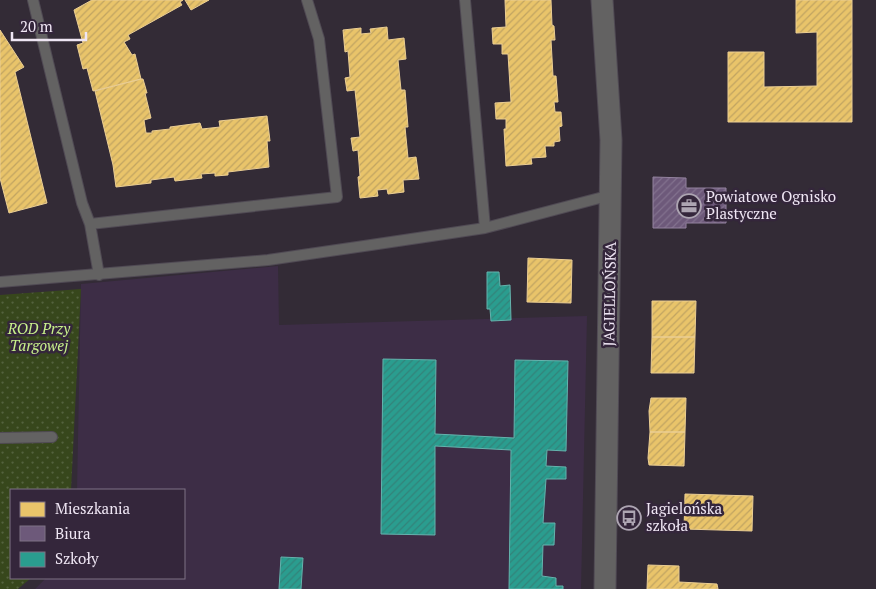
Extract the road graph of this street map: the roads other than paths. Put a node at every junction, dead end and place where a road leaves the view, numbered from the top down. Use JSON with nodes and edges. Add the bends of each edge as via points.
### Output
{"nodes":[{"id":1,"x":33,"y":0,"type":"edge"},
{"id":2,"x":307,"y":0,"type":"edge"},
{"id":3,"x":465,"y":0,"type":"edge"},
{"id":4,"x":602,"y":0,"type":"edge"},
{"id":5,"x":611,"y":196,"type":"junction"},
{"id":6,"x":90,"y":224,"type":"junction"},
{"id":7,"x":485,"y":228,"type":"junction"},
{"id":8,"x":99,"y":275,"type":"junction"},
{"id":9,"x":0,"y":282,"type":"edge"},
{"id":10,"x":52,"y":437,"type":"dead end"},
{"id":11,"x":0,"y":438,"type":"edge"},
{"id":12,"x":605,"y":589,"type":"edge"}],
"edges":[{"from":1,"to":6,"type":"lane","via":[[82,203]]},
{"from":2,"to":6,"type":"lane","via":[[319,39],[337,197]]},
{"from":3,"to":7,"type":"lane"},
{"from":4,"to":5,"type":"street","name":"JAGIELLOŃSKA","via":[[612,140]]},
{"from":5,"to":7,"type":"lane"},
{"from":5,"to":12,"type":"street","name":"JAGIELLOŃSKA"},
{"from":6,"to":8,"type":"lane"},
{"from":7,"to":8,"type":"lane","via":[[268,260]]},
{"from":8,"to":9,"type":"lane"},
{"from":10,"to":11,"type":"lane"}]}
